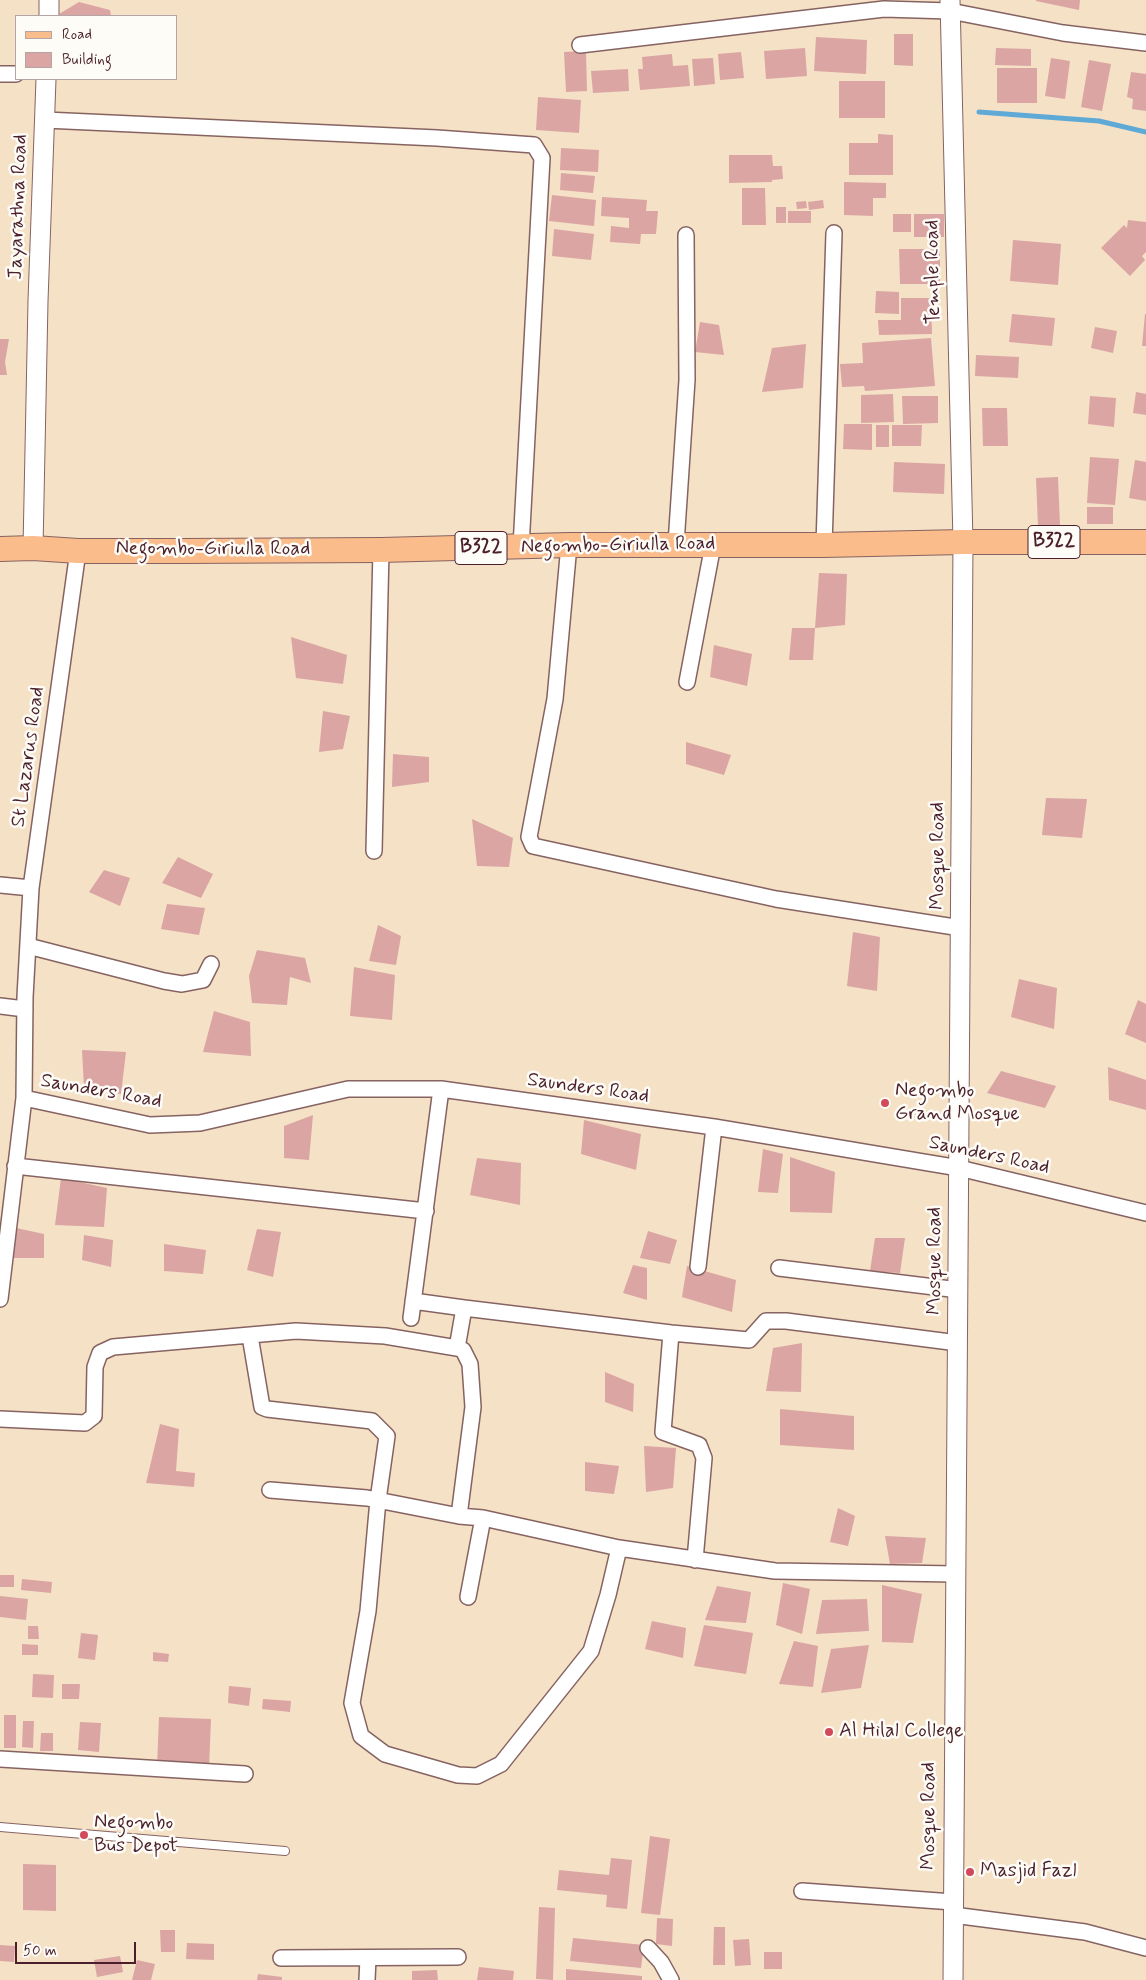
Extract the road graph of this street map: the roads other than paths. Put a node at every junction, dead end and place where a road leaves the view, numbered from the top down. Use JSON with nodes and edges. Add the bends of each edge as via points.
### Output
{"nodes":[{"id":1,"x":49,"y":0,"type":"edge"},
{"id":2,"x":950,"y":5,"type":"edge"},
{"id":3,"x":49,"y":15,"type":"edge"},
{"id":4,"x":1146,"y":43,"type":"edge"},
{"id":5,"x":580,"y":45,"type":"dead end"},
{"id":6,"x":0,"y":74,"type":"edge"},
{"id":7,"x":15,"y":74,"type":"edge"},
{"id":8,"x":46,"y":80,"type":"edge"},
{"id":9,"x":45,"y":120,"type":"junction"},
{"id":10,"x":834,"y":233,"type":"dead end"},
{"id":11,"x":686,"y":235,"type":"dead end"},
{"id":12,"x":963,"y":542,"type":"junction"},
{"id":13,"x":1146,"y":542,"type":"edge"},
{"id":14,"x":676,"y":544,"type":"junction"},
{"id":15,"x":569,"y":545,"type":"junction"},
{"id":16,"x":713,"y":545,"type":"junction"},
{"id":17,"x":824,"y":545,"type":"junction"},
{"id":18,"x":521,"y":547,"type":"junction"},
{"id":19,"x":33,"y":548,"type":"junction"},
{"id":20,"x":0,"y":549,"type":"edge"},
{"id":21,"x":78,"y":550,"type":"junction"},
{"id":22,"x":381,"y":550,"type":"junction"},
{"id":23,"x":687,"y":682,"type":"dead end"},
{"id":24,"x":374,"y":851,"type":"dead end"},
{"id":25,"x":0,"y":885,"type":"edge"},
{"id":26,"x":31,"y":888,"type":"junction"},
{"id":27,"x":961,"y":928,"type":"junction"},
{"id":28,"x":28,"y":946,"type":"junction"},
{"id":29,"x":211,"y":964,"type":"dead end"},
{"id":30,"x":0,"y":1006,"type":"edge"},
{"id":31,"x":25,"y":1009,"type":"junction"},
{"id":32,"x":441,"y":1089,"type":"junction"},
{"id":33,"x":24,"y":1098,"type":"junction"},
{"id":34,"x":714,"y":1127,"type":"junction"},
{"id":35,"x":15,"y":1166,"type":"junction"},
{"id":36,"x":959,"y":1168,"type":"junction"},
{"id":37,"x":426,"y":1210,"type":"junction"},
{"id":38,"x":1146,"y":1213,"type":"edge"},
{"id":39,"x":2,"y":1248,"type":"edge"},
{"id":40,"x":698,"y":1267,"type":"dead end"},
{"id":41,"x":779,"y":1268,"type":"dead end"},
{"id":42,"x":959,"y":1290,"type":"junction"},
{"id":43,"x":0,"y":1299,"type":"edge"},
{"id":44,"x":413,"y":1301,"type":"junction"},
{"id":45,"x":464,"y":1308,"type":"junction"},
{"id":46,"x":411,"y":1318,"type":"dead end"},
{"id":47,"x":671,"y":1333,"type":"junction"},
{"id":48,"x":250,"y":1336,"type":"junction"},
{"id":49,"x":958,"y":1343,"type":"junction"},
{"id":50,"x":457,"y":1348,"type":"junction"},
{"id":51,"x":0,"y":1419,"type":"edge"},
{"id":52,"x":270,"y":1490,"type":"dead end"},
{"id":53,"x":378,"y":1500,"type":"junction"},
{"id":54,"x":459,"y":1516,"type":"junction"},
{"id":55,"x":483,"y":1518,"type":"junction"},
{"id":56,"x":619,"y":1548,"type":"junction"},
{"id":57,"x":695,"y":1560,"type":"junction"},
{"id":58,"x":955,"y":1574,"type":"junction"},
{"id":59,"x":468,"y":1597,"type":"dead end"},
{"id":60,"x":0,"y":1759,"type":"edge"},
{"id":61,"x":245,"y":1774,"type":"dead end"},
{"id":62,"x":0,"y":1827,"type":"edge"},
{"id":63,"x":285,"y":1852,"type":"dead end"},
{"id":64,"x":802,"y":1891,"type":"dead end"},
{"id":65,"x":953,"y":1908,"type":"junction"},
{"id":66,"x":648,"y":1948,"type":"dead end"},
{"id":67,"x":1146,"y":1948,"type":"edge"},
{"id":68,"x":458,"y":1957,"type":"dead end"},
{"id":69,"x":281,"y":1958,"type":"dead end"},
{"id":70,"x":368,"y":1958,"type":"junction"},
{"id":71,"x":367,"y":1980,"type":"edge"},
{"id":72,"x":671,"y":1980,"type":"edge"},
{"id":73,"x":953,"y":1980,"type":"edge"}],
"edges":[{"from":1,"to":3,"type":"street"},
{"from":2,"to":4,"type":"street","via":[[1063,33]]},
{"from":2,"to":5,"type":"street","via":[[884,9]]},
{"from":2,"to":12,"type":"street","name":"Temple Road"},
{"from":6,"to":7,"type":"street"},
{"from":8,"to":9,"type":"street","name":"Jayarathna Road"},
{"from":9,"to":18,"type":"street","via":[[427,137],[534,145],[542,158]]},
{"from":9,"to":19,"type":"street","name":"Jayarathna Road"},
{"from":10,"to":17,"type":"street"},
{"from":11,"to":14,"type":"street","via":[[687,380]]},
{"from":12,"to":13,"type":"main road","name":"Negombo-Giriulla Road","number":"B322"},
{"from":12,"to":17,"type":"main road","name":"Negombo-Giriulla Road","number":"B322"},
{"from":12,"to":27,"type":"street","name":"Mosque Road"},
{"from":14,"to":15,"type":"main road","name":"Negombo-Giriulla Road","number":"B322"},
{"from":14,"to":16,"type":"main road","name":"Negombo-Giriulla Road","number":"B322"},
{"from":15,"to":18,"type":"main road","name":"Negombo-Giriulla Road","number":"B322"},
{"from":15,"to":27,"type":"street","via":[[555,699],[529,837],[533,846],[776,899]]},
{"from":16,"to":17,"type":"main road","name":"Negombo-Giriulla Road","number":"B322"},
{"from":16,"to":23,"type":"street"},
{"from":18,"to":22,"type":"main road","name":"Negombo-Giriulla Road","number":"B322"},
{"from":19,"to":20,"type":"main road","name":"Negombo-Giriulla Road","number":"B322"},
{"from":19,"to":21,"type":"main road","name":"Negombo-Giriulla Road","number":"B322"},
{"from":21,"to":22,"type":"main road","name":"Negombo-Giriulla Road","number":"B322"},
{"from":21,"to":26,"type":"street","name":"St Lazarus Road"},
{"from":22,"to":24,"type":"street"},
{"from":25,"to":26,"type":"street"},
{"from":26,"to":28,"type":"street","name":"St Lazarus Road"},
{"from":27,"to":36,"type":"street","name":"Mosque Road"},
{"from":28,"to":29,"type":"street","via":[[182,984],[203,980]]},
{"from":28,"to":31,"type":"street","name":"St Lazarus Road"},
{"from":30,"to":31,"type":"street"},
{"from":31,"to":33,"type":"street","name":"St Lazarus Road"},
{"from":32,"to":33,"type":"street","name":"Saunders Road","via":[[348,1090],[200,1123],[150,1125]]},
{"from":32,"to":34,"type":"street","name":"Saunders Road"},
{"from":32,"to":37,"type":"street"},
{"from":33,"to":35,"type":"street","name":"St Lazarus Road"},
{"from":34,"to":36,"type":"street","name":"Saunders Road"},
{"from":34,"to":40,"type":"street"},
{"from":35,"to":37,"type":"street"},
{"from":35,"to":39,"type":"street","name":"St Lazarus Road"},
{"from":36,"to":38,"type":"street","name":"Saunders Road"},
{"from":36,"to":42,"type":"street","name":"Mosque Road"},
{"from":37,"to":44,"type":"street"},
{"from":39,"to":43,"type":"street","name":"St Lazarus Road"},
{"from":41,"to":42,"type":"street"},
{"from":42,"to":49,"type":"street","name":"Mosque Road"},
{"from":44,"to":45,"type":"street"},
{"from":44,"to":46,"type":"street"},
{"from":45,"to":47,"type":"street"},
{"from":45,"to":50,"type":"street"},
{"from":47,"to":49,"type":"street","via":[[750,1340],[766,1321],[786,1321]]},
{"from":47,"to":57,"type":"street","via":[[663,1432],[699,1445],[704,1458]]},
{"from":48,"to":50,"type":"street","via":[[296,1331],[386,1336]]},
{"from":48,"to":51,"type":"street","via":[[113,1347],[100,1353],[95,1367],[94,1416],[84,1423]]},
{"from":48,"to":53,"type":"street","via":[[262,1407],[372,1421],[386,1436]]},
{"from":49,"to":58,"type":"street","name":"Mosque Road"},
{"from":50,"to":54,"type":"street","via":[[463,1350],[470,1364],[473,1408]]},
{"from":52,"to":53,"type":"street"},
{"from":53,"to":54,"type":"street"},
{"from":53,"to":56,"type":"street","via":[[368,1611],[352,1703],[362,1736],[385,1754],[458,1775],[477,1776],[501,1764],[590,1651]]},
{"from":54,"to":55,"type":"street"},
{"from":55,"to":56,"type":"street"},
{"from":55,"to":59,"type":"street"},
{"from":56,"to":57,"type":"street"},
{"from":57,"to":58,"type":"street","via":[[775,1571]]},
{"from":58,"to":65,"type":"street","name":"Mosque Road"},
{"from":60,"to":61,"type":"street"},
{"from":62,"to":63,"type":"lane"},
{"from":64,"to":65,"type":"street"},
{"from":65,"to":67,"type":"street","via":[[1085,1932]]},
{"from":65,"to":73,"type":"street","name":"Mosque Road"},
{"from":66,"to":72,"type":"street"},
{"from":68,"to":70,"type":"street"},
{"from":69,"to":70,"type":"street"},
{"from":70,"to":71,"type":"street"}]}
